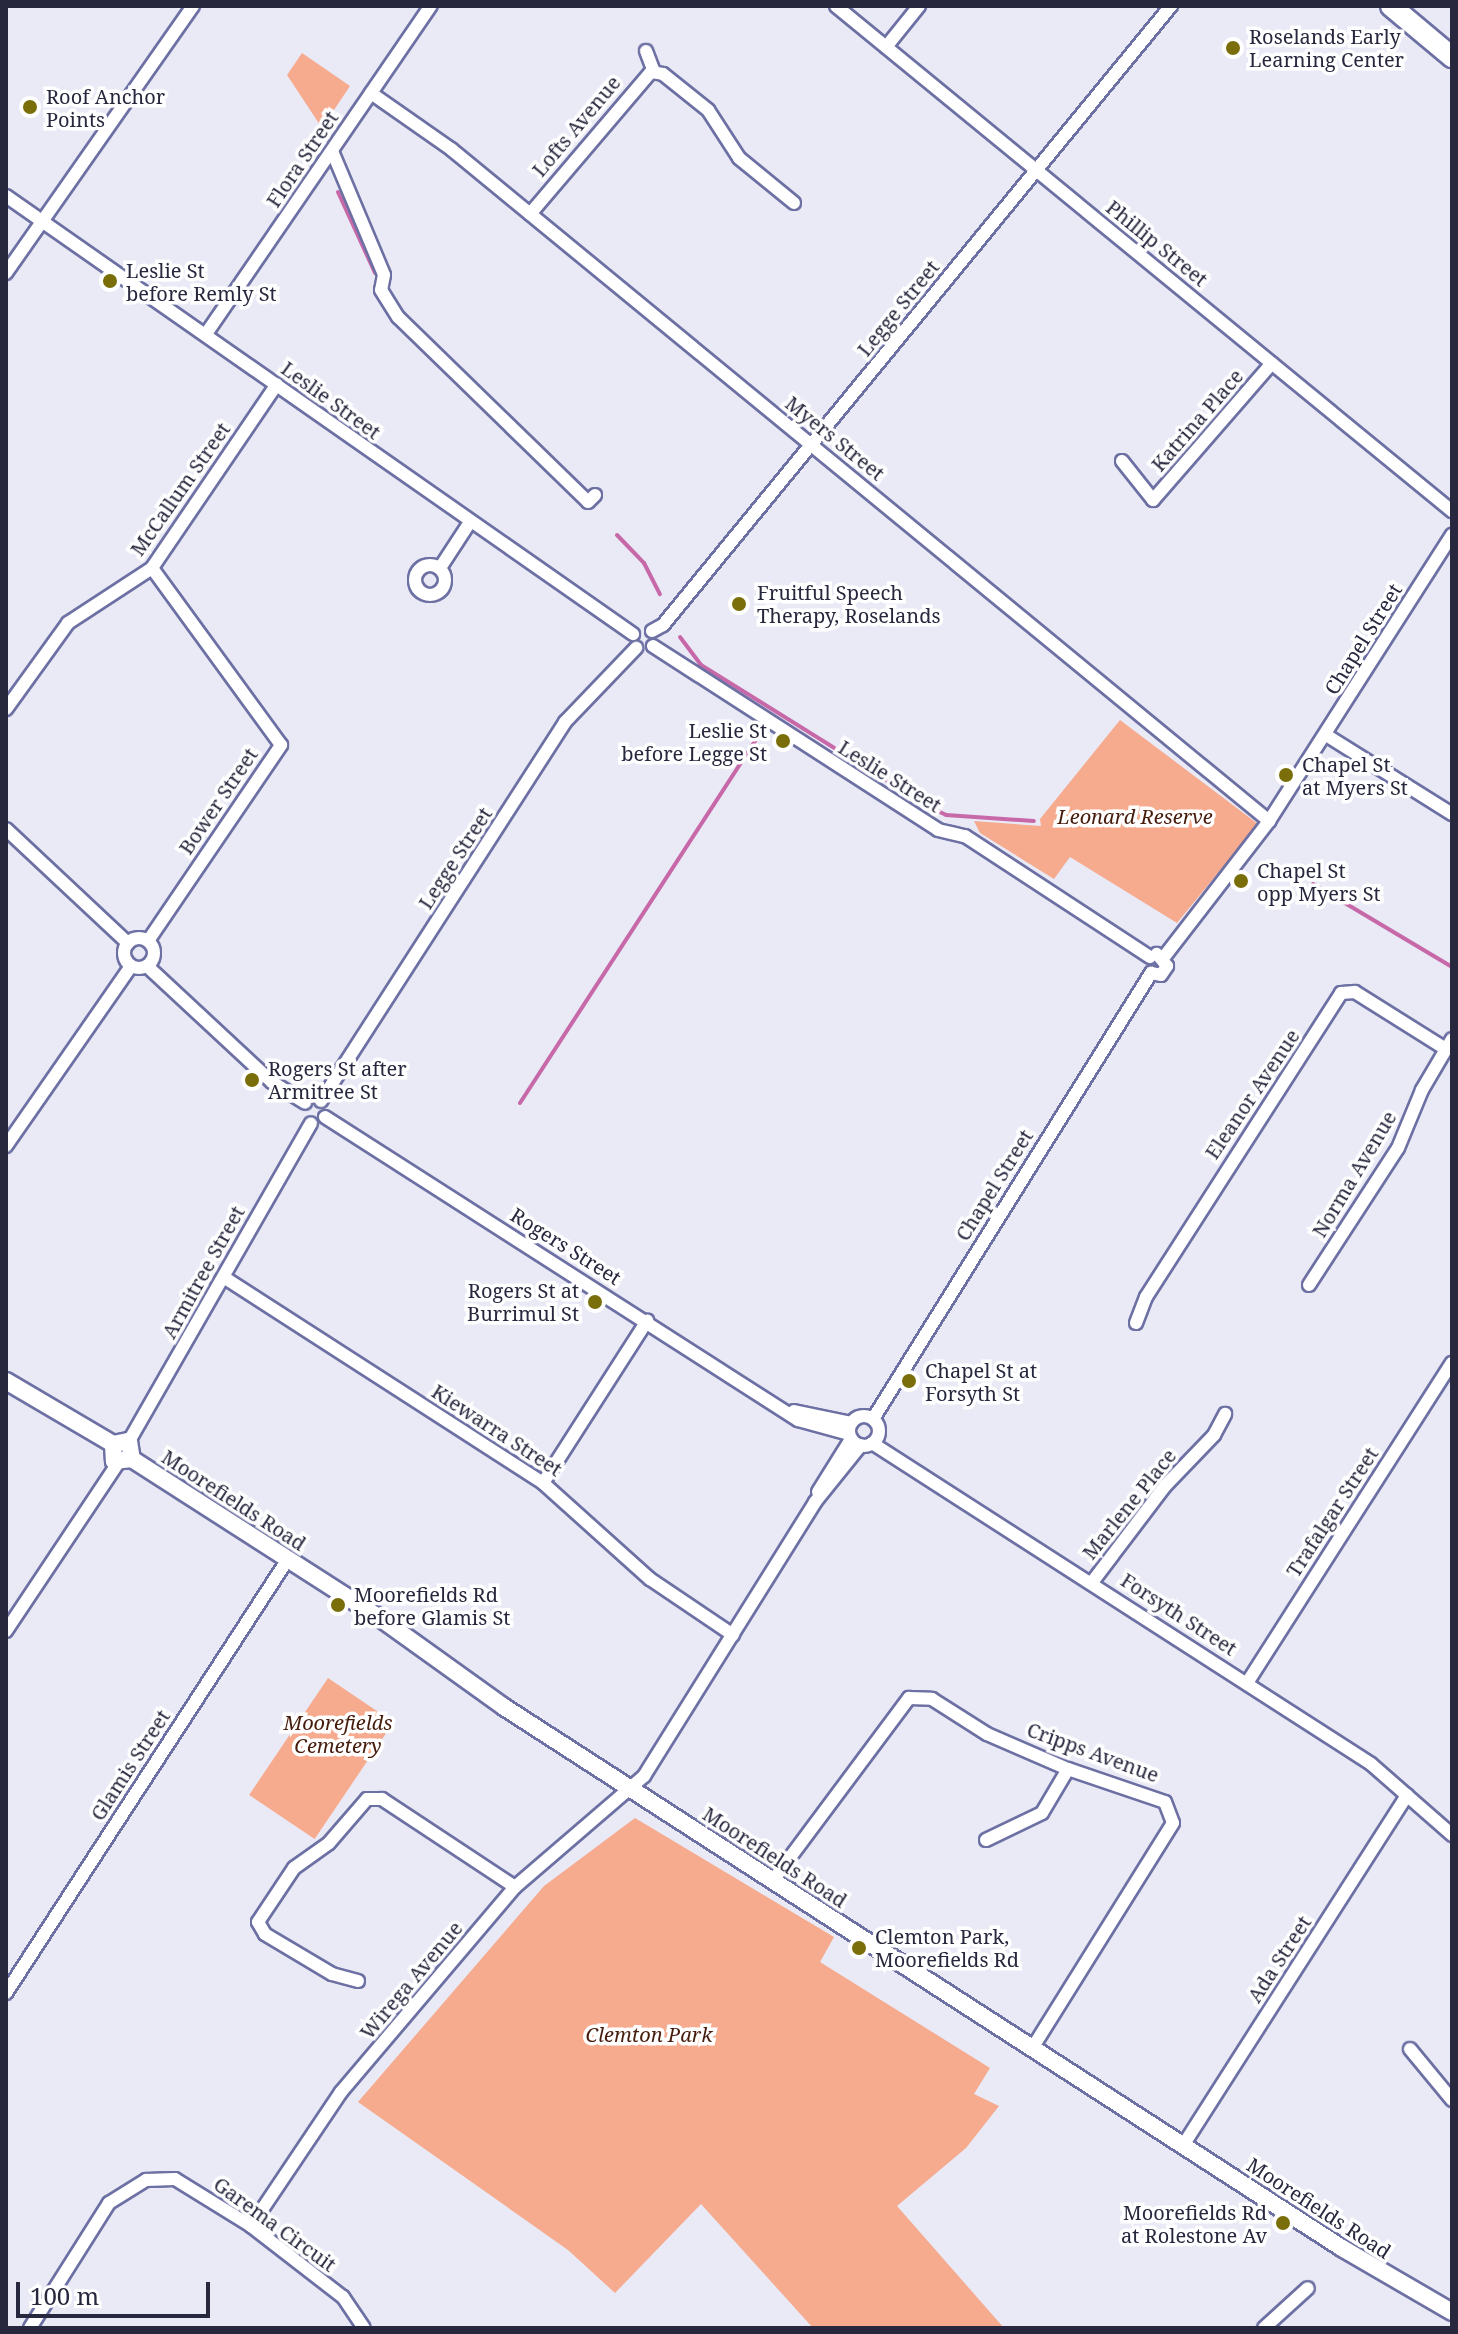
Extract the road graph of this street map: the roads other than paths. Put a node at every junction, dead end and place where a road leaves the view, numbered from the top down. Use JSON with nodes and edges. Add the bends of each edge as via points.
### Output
{"nodes":[{"id":1,"x":193,"y":6,"type":"edge"},
{"id":2,"x":431,"y":6,"type":"edge"},
{"id":3,"x":836,"y":6,"type":"edge"},
{"id":4,"x":919,"y":6,"type":"edge"},
{"id":5,"x":1171,"y":6,"type":"edge"},
{"id":6,"x":1391,"y":6,"type":"edge"},
{"id":7,"x":886,"y":47,"type":"junction"},
{"id":8,"x":646,"y":51,"type":"dead end"},
{"id":9,"x":1452,"y":57,"type":"edge"},
{"id":10,"x":654,"y":72,"type":"junction"},
{"id":11,"x":371,"y":93,"type":"junction"},
{"id":12,"x":332,"y":151,"type":"junction"},
{"id":13,"x":1036,"y":170,"type":"junction"},
{"id":14,"x":6,"y":196,"type":"edge"},
{"id":15,"x":794,"y":203,"type":"dead end"},
{"id":16,"x":530,"y":214,"type":"junction"},
{"id":17,"x":43,"y":222,"type":"junction"},
{"id":18,"x":6,"y":273,"type":"edge"},
{"id":19,"x":206,"y":334,"type":"junction"},
{"id":20,"x":1272,"y":363,"type":"junction"},
{"id":21,"x":277,"y":384,"type":"junction"},
{"id":22,"x":811,"y":445,"type":"junction"},
{"id":23,"x":1122,"y":461,"type":"dead end"},
{"id":24,"x":595,"y":495,"type":"dead end"},
{"id":25,"x":1452,"y":511,"type":"edge"},
{"id":26,"x":470,"y":522,"type":"junction"},
{"id":27,"x":1452,"y":535,"type":"edge"},
{"id":28,"x":152,"y":568,"type":"junction"},
{"id":29,"x":440,"y":568,"type":"dead end"},
{"id":30,"x":652,"y":631,"type":"junction"},
{"id":31,"x":633,"y":634,"type":"junction"},
{"id":32,"x":653,"y":646,"type":"junction"},
{"id":33,"x":636,"y":648,"type":"junction"},
{"id":34,"x":6,"y":709,"type":"edge"},
{"id":35,"x":1326,"y":735,"type":"junction"},
{"id":36,"x":1452,"y":814,"type":"edge"},
{"id":37,"x":1269,"y":821,"type":"junction"},
{"id":38,"x":6,"y":829,"type":"edge"},
{"id":39,"x":148,"y":941,"type":"junction"},
{"id":40,"x":128,"y":943,"type":"junction"},
{"id":41,"x":1157,"y":957,"type":"junction"},
{"id":42,"x":131,"y":966,"type":"junction"},
{"id":43,"x":147,"y":966,"type":"junction"},
{"id":44,"x":1449,"y":1044,"type":"edge"},
{"id":45,"x":321,"y":1101,"type":"junction"},
{"id":46,"x":305,"y":1103,"type":"junction"},
{"id":47,"x":325,"y":1117,"type":"junction"},
{"id":48,"x":311,"y":1123,"type":"junction"},
{"id":49,"x":6,"y":1146,"type":"edge"},
{"id":50,"x":225,"y":1278,"type":"junction"},
{"id":51,"x":1309,"y":1285,"type":"dead end"},
{"id":52,"x":647,"y":1321,"type":"junction"},
{"id":53,"x":1136,"y":1323,"type":"dead end"},
{"id":54,"x":1452,"y":1363,"type":"edge"},
{"id":55,"x":6,"y":1381,"type":"edge"},
{"id":56,"x":787,"y":1409,"type":"junction"},
{"id":57,"x":1225,"y":1414,"type":"dead end"},
{"id":58,"x":873,"y":1419,"type":"junction"},
{"id":59,"x":817,"y":1427,"type":"junction"},
{"id":60,"x":857,"y":1437,"type":"junction"},
{"id":61,"x":121,"y":1443,"type":"junction"},
{"id":62,"x":125,"y":1461,"type":"junction"},
{"id":63,"x":830,"y":1468,"type":"junction"},
{"id":64,"x":543,"y":1483,"type":"junction"},
{"id":65,"x":815,"y":1502,"type":"junction"},
{"id":66,"x":288,"y":1559,"type":"junction"},
{"id":67,"x":1093,"y":1581,"type":"junction"},
{"id":68,"x":6,"y":1631,"type":"edge"},
{"id":69,"x":733,"y":1635,"type":"junction"},
{"id":70,"x":1247,"y":1683,"type":"junction"},
{"id":71,"x":1068,"y":1769,"type":"junction"},
{"id":72,"x":633,"y":1788,"type":"junction"},
{"id":73,"x":1407,"y":1795,"type":"junction"},
{"id":74,"x":1449,"y":1828,"type":"edge"},
{"id":75,"x":986,"y":1840,"type":"dead end"},
{"id":76,"x":774,"y":1879,"type":"junction"},
{"id":77,"x":515,"y":1887,"type":"junction"},
{"id":78,"x":358,"y":1981,"type":"dead end"},
{"id":79,"x":6,"y":1993,"type":"edge"},
{"id":80,"x":1033,"y":2047,"type":"junction"},
{"id":81,"x":1410,"y":2049,"type":"dead end"},
{"id":82,"x":1452,"y":2100,"type":"edge"},
{"id":83,"x":1184,"y":2144,"type":"junction"},
{"id":84,"x":251,"y":2226,"type":"junction"},
{"id":85,"x":1308,"y":2288,"type":"dead end"},
{"id":86,"x":1449,"y":2309,"type":"edge"},
{"id":87,"x":30,"y":2328,"type":"edge"},
{"id":88,"x":364,"y":2328,"type":"edge"},
{"id":89,"x":1264,"y":2328,"type":"edge"}],
"edges":[{"from":1,"to":17,"type":"street"},
{"from":2,"to":11,"type":"street","name":"Flora Street"},
{"from":3,"to":7,"type":"street","name":"Phillip Street"},
{"from":4,"to":7,"type":"street"},
{"from":5,"to":13,"type":"street","name":"Legge Street"},
{"from":6,"to":9,"type":"highway"},
{"from":7,"to":13,"type":"street","name":"Phillip Street"},
{"from":8,"to":10,"type":"street"},
{"from":10,"to":15,"type":"street","via":[[708,110],[739,158]]},
{"from":10,"to":16,"type":"street","name":"Lofts Avenue","via":[[641,79]]},
{"from":11,"to":12,"type":"street","name":"Flora Street"},
{"from":11,"to":16,"type":"street","name":"Myers Street"},
{"from":12,"to":19,"type":"street","name":"Flora Street"},
{"from":12,"to":24,"type":"street","via":[[384,275],[381,290],[398,317],[588,502]]},
{"from":13,"to":20,"type":"street","name":"Phillip Street"},
{"from":13,"to":22,"type":"street","name":"Legge Street"},
{"from":14,"to":17,"type":"street","name":"Leslie Street"},
{"from":16,"to":22,"type":"street","name":"Myers Street"},
{"from":17,"to":18,"type":"street"},
{"from":17,"to":19,"type":"street","name":"Leslie Street"},
{"from":19,"to":21,"type":"street","name":"Leslie Street"},
{"from":20,"to":23,"type":"street","name":"Katrina Place","via":[[1153,500]]},
{"from":20,"to":25,"type":"street","name":"Phillip Street"},
{"from":21,"to":26,"type":"street","name":"Leslie Street"},
{"from":21,"to":28,"type":"street","name":"McCallum Street"},
{"from":22,"to":30,"type":"street","name":"Legge Street","via":[[663,625]]},
{"from":22,"to":37,"type":"street","name":"Myers Street"},
{"from":26,"to":29,"type":"street"},
{"from":26,"to":31,"type":"street","name":"Leslie Street"},
{"from":27,"to":35,"type":"street","name":"Chapel Street"},
{"from":28,"to":34,"type":"street","name":"McCallum Street","via":[[68,623]]},
{"from":28,"to":39,"type":"street","name":"Bower Street","via":[[281,745]]},
{"from":30,"to":31,"type":"street","via":[[642,628]]},
{"from":30,"to":32,"type":"street"},
{"from":31,"to":33,"type":"street"},
{"from":32,"to":33,"type":"street"},
{"from":32,"to":41,"type":"street","name":"Leslie Street","via":[[938,830],[965,836]]},
{"from":33,"to":45,"type":"street","name":"Legge Street","via":[[565,722]]},
{"from":35,"to":36,"type":"street"},
{"from":35,"to":37,"type":"street","name":"Chapel Street"},
{"from":37,"to":41,"type":"street","name":"Chapel Street"},
{"from":38,"to":40,"type":"street"},
{"from":39,"to":40,"type":"street"},
{"from":39,"to":43,"type":"street","via":[[154,954]]},
{"from":40,"to":42,"type":"street","via":[[124,955]]},
{"from":41,"to":58,"type":"street","name":"Chapel Street","via":[[1166,970],[1151,973]]},
{"from":42,"to":43,"type":"street"},
{"from":42,"to":49,"type":"street"},
{"from":43,"to":46,"type":"street","via":[[272,1082]]},
{"from":44,"to":51,"type":"street","name":"Norma Avenue","via":[[1398,1148]]},
{"from":44,"to":53,"type":"street","name":"Eleanor Avenue","via":[[1355,992],[1341,993],[1154,1283]]},
{"from":45,"to":46,"type":"street"},
{"from":45,"to":47,"type":"street"},
{"from":46,"to":48,"type":"street","via":[[303,1114]]},
{"from":47,"to":48,"type":"street"},
{"from":47,"to":52,"type":"street","name":"Rogers Street"},
{"from":48,"to":50,"type":"street","name":"Armitree Street"},
{"from":50,"to":61,"type":"street","name":"Armitree Street"},
{"from":50,"to":64,"type":"street","name":"Kiewarra Street"},
{"from":52,"to":56,"type":"street","name":"Rogers Street"},
{"from":52,"to":64,"type":"street"},
{"from":54,"to":70,"type":"street","name":"Trafalgar Street"},
{"from":55,"to":61,"type":"main road"},
{"from":56,"to":59,"type":"street","name":"Rogers Street"},
{"from":56,"to":60,"type":"street","name":"Rogers Street"},
{"from":57,"to":67,"type":"street","name":"Marlene Place","via":[[1214,1435],[1165,1486]]},
{"from":58,"to":60,"type":"street","via":[[861,1416]]},
{"from":58,"to":60,"type":"street","via":[[878,1431]]},
{"from":59,"to":60,"type":"street","name":"Rogers Street"},
{"from":59,"to":63,"type":"street","via":[[835,1442]]},
{"from":60,"to":63,"type":"street"},
{"from":60,"to":65,"type":"street"},
{"from":60,"to":67,"type":"street","name":"Forsyth Street"},
{"from":61,"to":62,"type":"main road"},
{"from":62,"to":66,"type":"main road","name":"Moorefields Road"},
{"from":62,"to":68,"type":"street"},
{"from":63,"to":65,"type":"street"},
{"from":64,"to":69,"type":"street","name":"Kiewarra Street","via":[[650,1579]]},
{"from":65,"to":69,"type":"street"},
{"from":66,"to":72,"type":"main road","name":"Moorefields Road"},
{"from":66,"to":79,"type":"street","name":"Glamis Street"},
{"from":67,"to":70,"type":"street","name":"Forsyth Street"},
{"from":69,"to":72,"type":"street"},
{"from":70,"to":73,"type":"street","name":"Forsyth Street","via":[[1371,1764]]},
{"from":71,"to":75,"type":"street","via":[[1042,1813]]},
{"from":71,"to":76,"type":"street","name":"Cripps Avenue","via":[[973,1728],[932,1699],[909,1698]]},
{"from":71,"to":80,"type":"street","name":"Cripps Avenue","via":[[1154,1795],[1170,1807],[1174,1819]]},
{"from":72,"to":76,"type":"main road","name":"Moorefields Road"},
{"from":72,"to":77,"type":"street","name":"Wirega Avenue"},
{"from":73,"to":74,"type":"street","name":"Forsyth Street"},
{"from":73,"to":83,"type":"street","name":"Ada Street"},
{"from":76,"to":80,"type":"main road","name":"Moorefields Road"},
{"from":77,"to":78,"type":"street","via":[[382,1799],[367,1799],[329,1843],[294,1868],[258,1922],[265,1934],[332,1974]]},
{"from":77,"to":84,"type":"street","name":"Wirega Avenue","via":[[341,2092]]},
{"from":80,"to":83,"type":"main road","name":"Moorefields Road"},
{"from":81,"to":82,"type":"street"},
{"from":83,"to":86,"type":"main road","name":"Moorefields Road"},
{"from":84,"to":87,"type":"street","name":"Garema Circuit","via":[[175,2179],[146,2180],[109,2203]]},
{"from":84,"to":88,"type":"street","name":"Garema Circuit","via":[[343,2297]]},
{"from":85,"to":89,"type":"street"}]}
